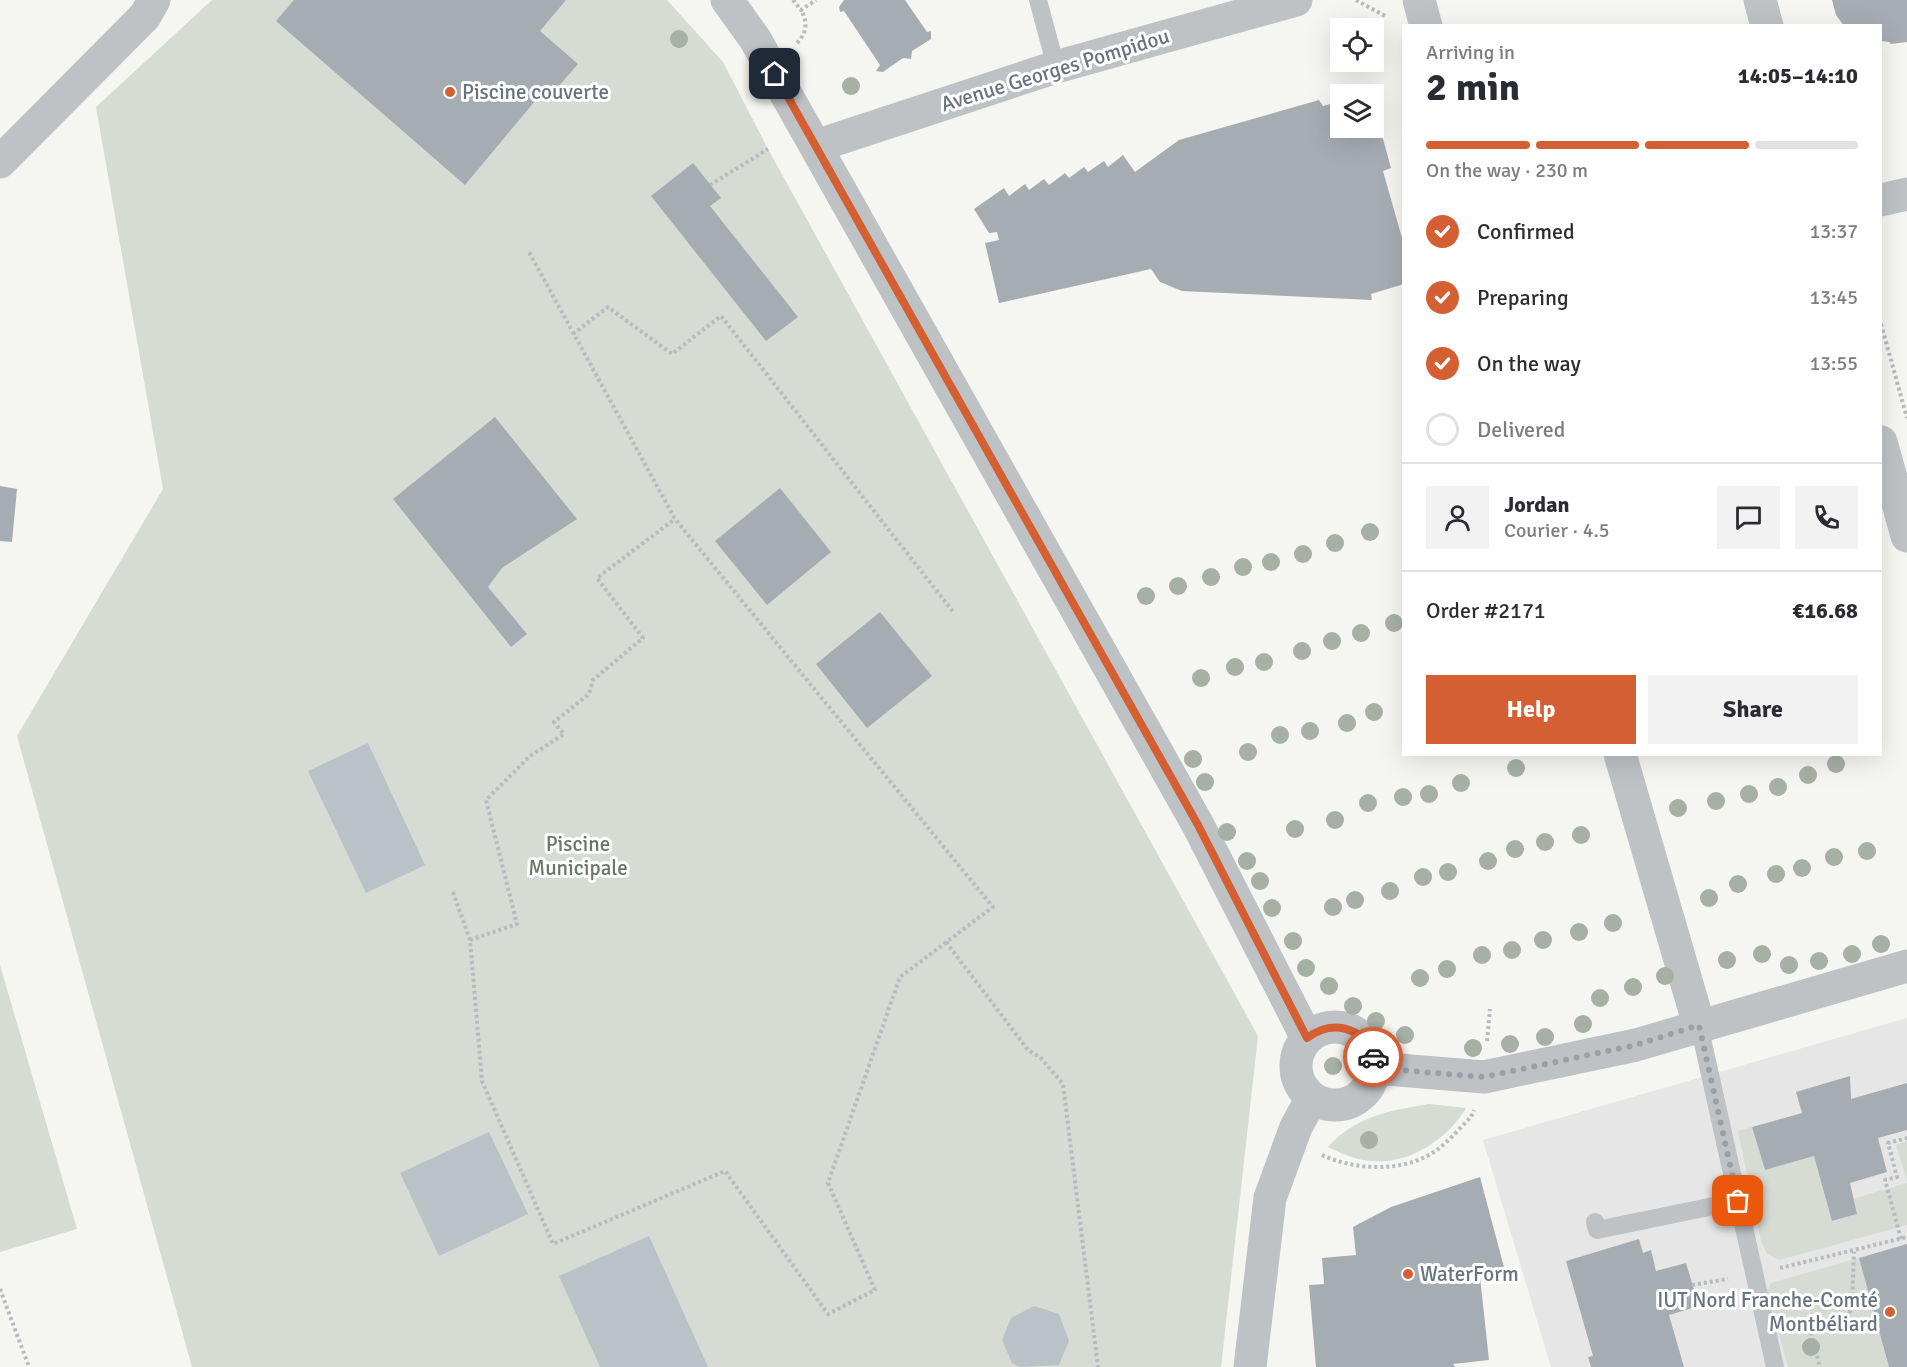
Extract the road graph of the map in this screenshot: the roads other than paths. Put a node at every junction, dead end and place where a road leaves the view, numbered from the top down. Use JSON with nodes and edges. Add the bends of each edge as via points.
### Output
{"nodes":[{"id":1,"x":154,"y":0,"type":"edge"},
{"id":2,"x":727,"y":0,"type":"edge"},
{"id":3,"x":1038,"y":0,"type":"edge"},
{"id":4,"x":1296,"y":0,"type":"edge"},
{"id":5,"x":1419,"y":0,"type":"edge"},
{"id":6,"x":1760,"y":0,"type":"edge"},
{"id":7,"x":1425,"y":24,"type":"edge"},
{"id":8,"x":1766,"y":24,"type":"edge"},
{"id":9,"x":1056,"y":67,"type":"junction"},
{"id":10,"x":816,"y":146,"type":"junction"},
{"id":11,"x":0,"y":162,"type":"edge"},
{"id":12,"x":1907,"y":194,"type":"edge"},
{"id":13,"x":1882,"y":200,"type":"edge"},
{"id":14,"x":1882,"y":446,"type":"edge"},
{"id":15,"x":1907,"y":536,"type":"edge"},
{"id":16,"x":1621,"y":756,"type":"edge"},
{"id":17,"x":1907,"y":966,"type":"edge"},
{"id":18,"x":1699,"y":1025,"type":"junction"},
{"id":19,"x":1307,"y":1038,"type":"junction"},
{"id":20,"x":1374,"y":1068,"type":"junction"},
{"id":21,"x":1312,"y":1098,"type":"junction"},
{"id":22,"x":1738,"y":1201,"type":"junction"},
{"id":23,"x":1595,"y":1222,"type":"dead end"},
{"id":24,"x":1250,"y":1367,"type":"edge"},
{"id":25,"x":1774,"y":1367,"type":"edge"}],
"edges":[{"from":1,"to":11,"type":"street","via":[[146,16]]},
{"from":2,"to":10,"type":"street","via":[[755,39]]},
{"from":3,"to":9,"type":"lane"},
{"from":4,"to":9,"type":"street","name":"Avenue Georges Pompidou"},
{"from":5,"to":7,"type":"street"},
{"from":6,"to":8,"type":"street"},
{"from":9,"to":10,"type":"street","name":"Avenue Georges Pompidou"},
{"from":10,"to":19,"type":"street","via":[[1198,825]]},
{"from":12,"to":13,"type":"street"},
{"from":14,"to":15,"type":"street"},
{"from":16,"to":18,"type":"street"},
{"from":17,"to":18,"type":"street"},
{"from":18,"to":20,"type":"street","via":[[1636,1045],[1484,1077]]},
{"from":18,"to":22,"type":"lane"},
{"from":19,"to":20,"type":"street","via":[[1331,1026],[1357,1033],[1372,1054]]},
{"from":19,"to":21,"type":"street","via":[[1295,1062],[1302,1088]]},
{"from":20,"to":21,"type":"street","via":[[1366,1090],[1357,1098],[1335,1105]]},
{"from":21,"to":24,"type":"street","via":[[1269,1198]]},
{"from":22,"to":23,"type":"lane","via":[[1597,1230]]},
{"from":22,"to":25,"type":"lane"}]}
